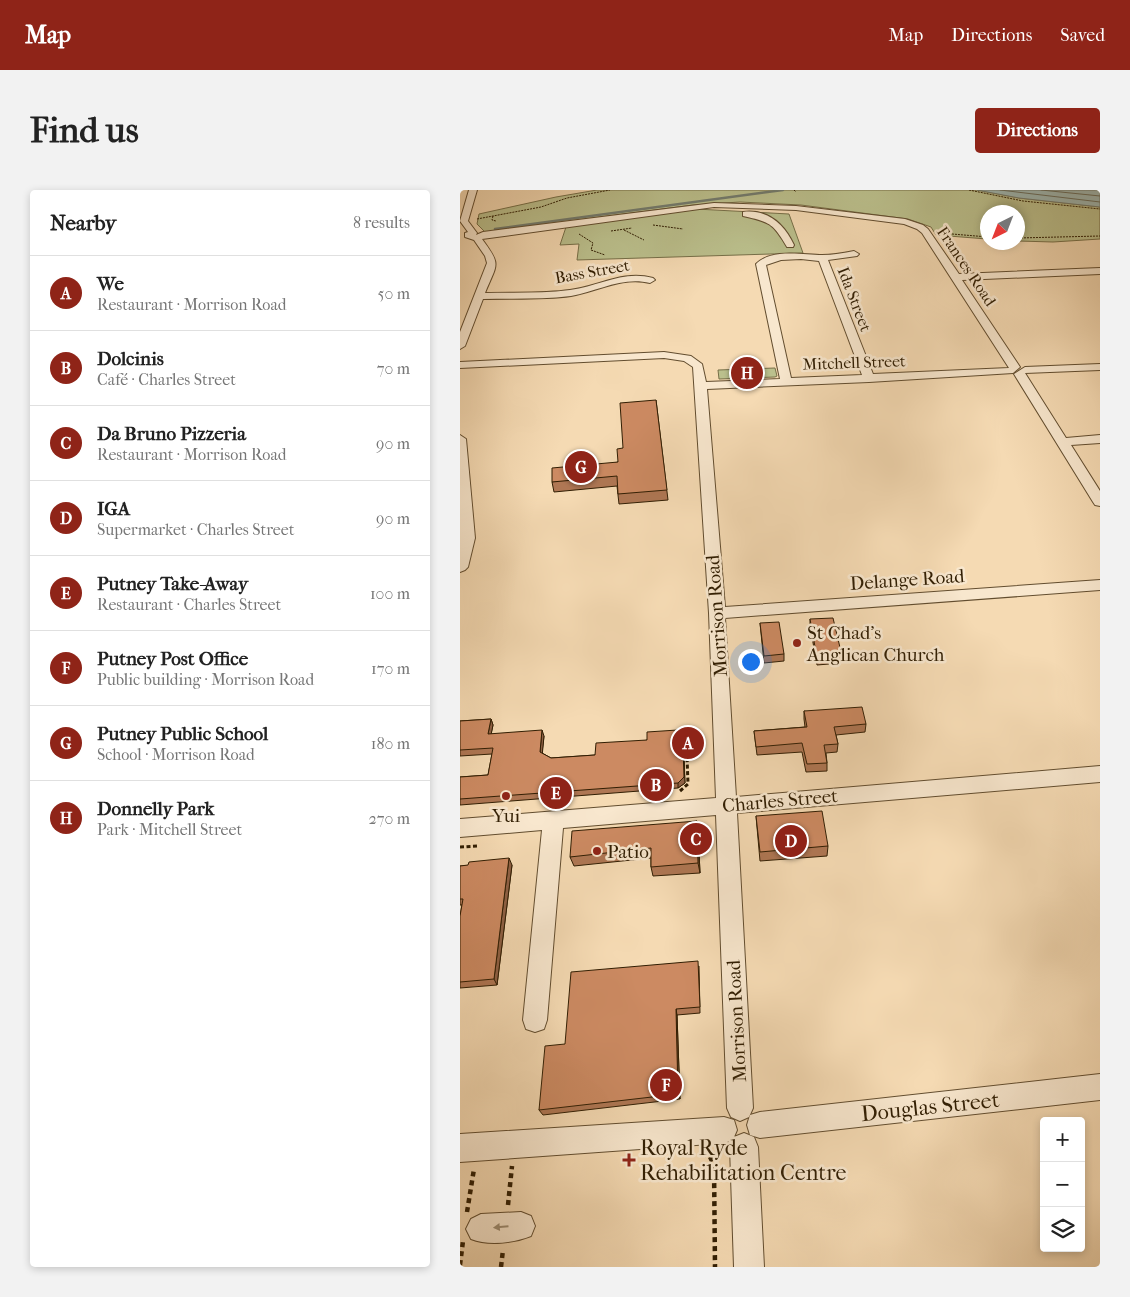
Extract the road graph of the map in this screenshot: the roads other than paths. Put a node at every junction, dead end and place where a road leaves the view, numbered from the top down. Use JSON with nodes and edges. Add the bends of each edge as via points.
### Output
{"nodes":[{"id":1,"x":482,"y":190,"type":"edge"},
{"id":2,"x":473,"y":191,"type":"edge"},
{"id":3,"x":725,"y":205,"type":"junction"},
{"id":4,"x":462,"y":222,"type":"edge"},
{"id":5,"x":472,"y":235,"type":"edge"},
{"id":6,"x":790,"y":244,"type":"dead end"},
{"id":7,"x":854,"y":254,"type":"dead end"},
{"id":8,"x":823,"y":259,"type":"junction"},
{"id":9,"x":1100,"y":271,"type":"edge"},
{"id":10,"x":956,"y":276,"type":"junction"},
{"id":11,"x":650,"y":280,"type":"dead end"},
{"id":12,"x":480,"y":296,"type":"junction"},
{"id":13,"x":460,"y":347,"type":"edge"},
{"id":14,"x":494,"y":362,"type":"junction"},
{"id":15,"x":460,"y":365,"type":"edge"},
{"id":16,"x":1100,"y":367,"type":"edge"},
{"id":17,"x":1017,"y":371,"type":"junction"},
{"id":18,"x":869,"y":379,"type":"junction"},
{"id":19,"x":786,"y":381,"type":"junction"},
{"id":20,"x":701,"y":386,"type":"junction"},
{"id":21,"x":460,"y":439,"type":"edge"},
{"id":22,"x":1100,"y":440,"type":"edge"},
{"id":23,"x":1062,"y":442,"type":"junction"},
{"id":24,"x":1100,"y":502,"type":"edge"},
{"id":25,"x":460,"y":567,"type":"edge"},
{"id":26,"x":1100,"y":585,"type":"edge"},
{"id":27,"x":717,"y":612,"type":"junction"},
{"id":28,"x":1100,"y":774,"type":"edge"},
{"id":29,"x":726,"y":804,"type":"junction"},
{"id":30,"x":553,"y":820,"type":"junction"},
{"id":31,"x":460,"y":828,"type":"edge"},
{"id":32,"x":535,"y":1020,"type":"dead end"},
{"id":33,"x":1100,"y":1086,"type":"edge"},
{"id":34,"x":742,"y":1127,"type":"junction"},
{"id":35,"x":462,"y":1158,"type":"edge"},
{"id":36,"x":750,"y":1267,"type":"edge"}],
"edges":[{"from":1,"to":2,"type":"street"},
{"from":2,"to":4,"type":"street"},
{"from":3,"to":5,"type":"street","name":"Frances Road"},
{"from":3,"to":6,"type":"street","via":[[727,214],[774,221],[784,230]]},
{"from":3,"to":10,"type":"street","name":"Frances Road","via":[[796,208],[912,224],[925,232]]},
{"from":4,"to":5,"type":"street"},
{"from":5,"to":12,"type":"street","via":[[492,263]]},
{"from":7,"to":8,"type":"street"},
{"from":8,"to":18,"type":"street","name":"Ida Street"},
{"from":8,"to":19,"type":"street","via":[[813,256],[774,258],[761,264]]},
{"from":9,"to":10,"type":"street"},
{"from":10,"to":17,"type":"street","name":"Frances Road"},
{"from":11,"to":12,"type":"street","name":"Bass Street","via":[[624,279],[565,293]]},
{"from":12,"to":13,"type":"street"},
{"from":13,"to":14,"type":"street","via":[[474,357]]},
{"from":14,"to":15,"type":"street","name":"Morrison Road"},
{"from":14,"to":20,"type":"street","name":"Morrison Road","via":[[672,355],[686,358],[698,366]]},
{"from":16,"to":17,"type":"street","name":"Mitchell Street"},
{"from":17,"to":18,"type":"street","name":"Mitchell Street"},
{"from":17,"to":23,"type":"street","name":"Frances Road"},
{"from":18,"to":19,"type":"street","name":"Mitchell Street"},
{"from":19,"to":20,"type":"street","name":"Mitchell Street"},
{"from":20,"to":27,"type":"street","name":"Morrison Road"},
{"from":21,"to":25,"type":"street","via":[[468,538]]},
{"from":22,"to":23,"type":"street"},
{"from":23,"to":24,"type":"street","name":"Frances Road"},
{"from":26,"to":27,"type":"street","name":"Delange Road"},
{"from":27,"to":29,"type":"street","name":"Morrison Road"},
{"from":28,"to":29,"type":"street","name":"Charles Street"},
{"from":29,"to":30,"type":"street","name":"Charles Street"},
{"from":29,"to":34,"type":"street","name":"Morrison Road"},
{"from":30,"to":31,"type":"street","name":"Charles Street"},
{"from":30,"to":32,"type":"street"},
{"from":33,"to":34,"type":"street","name":"Douglas Street"},
{"from":34,"to":35,"type":"street","name":"Douglas Street"},
{"from":34,"to":36,"type":"street","name":"Morrison Road"}]}
